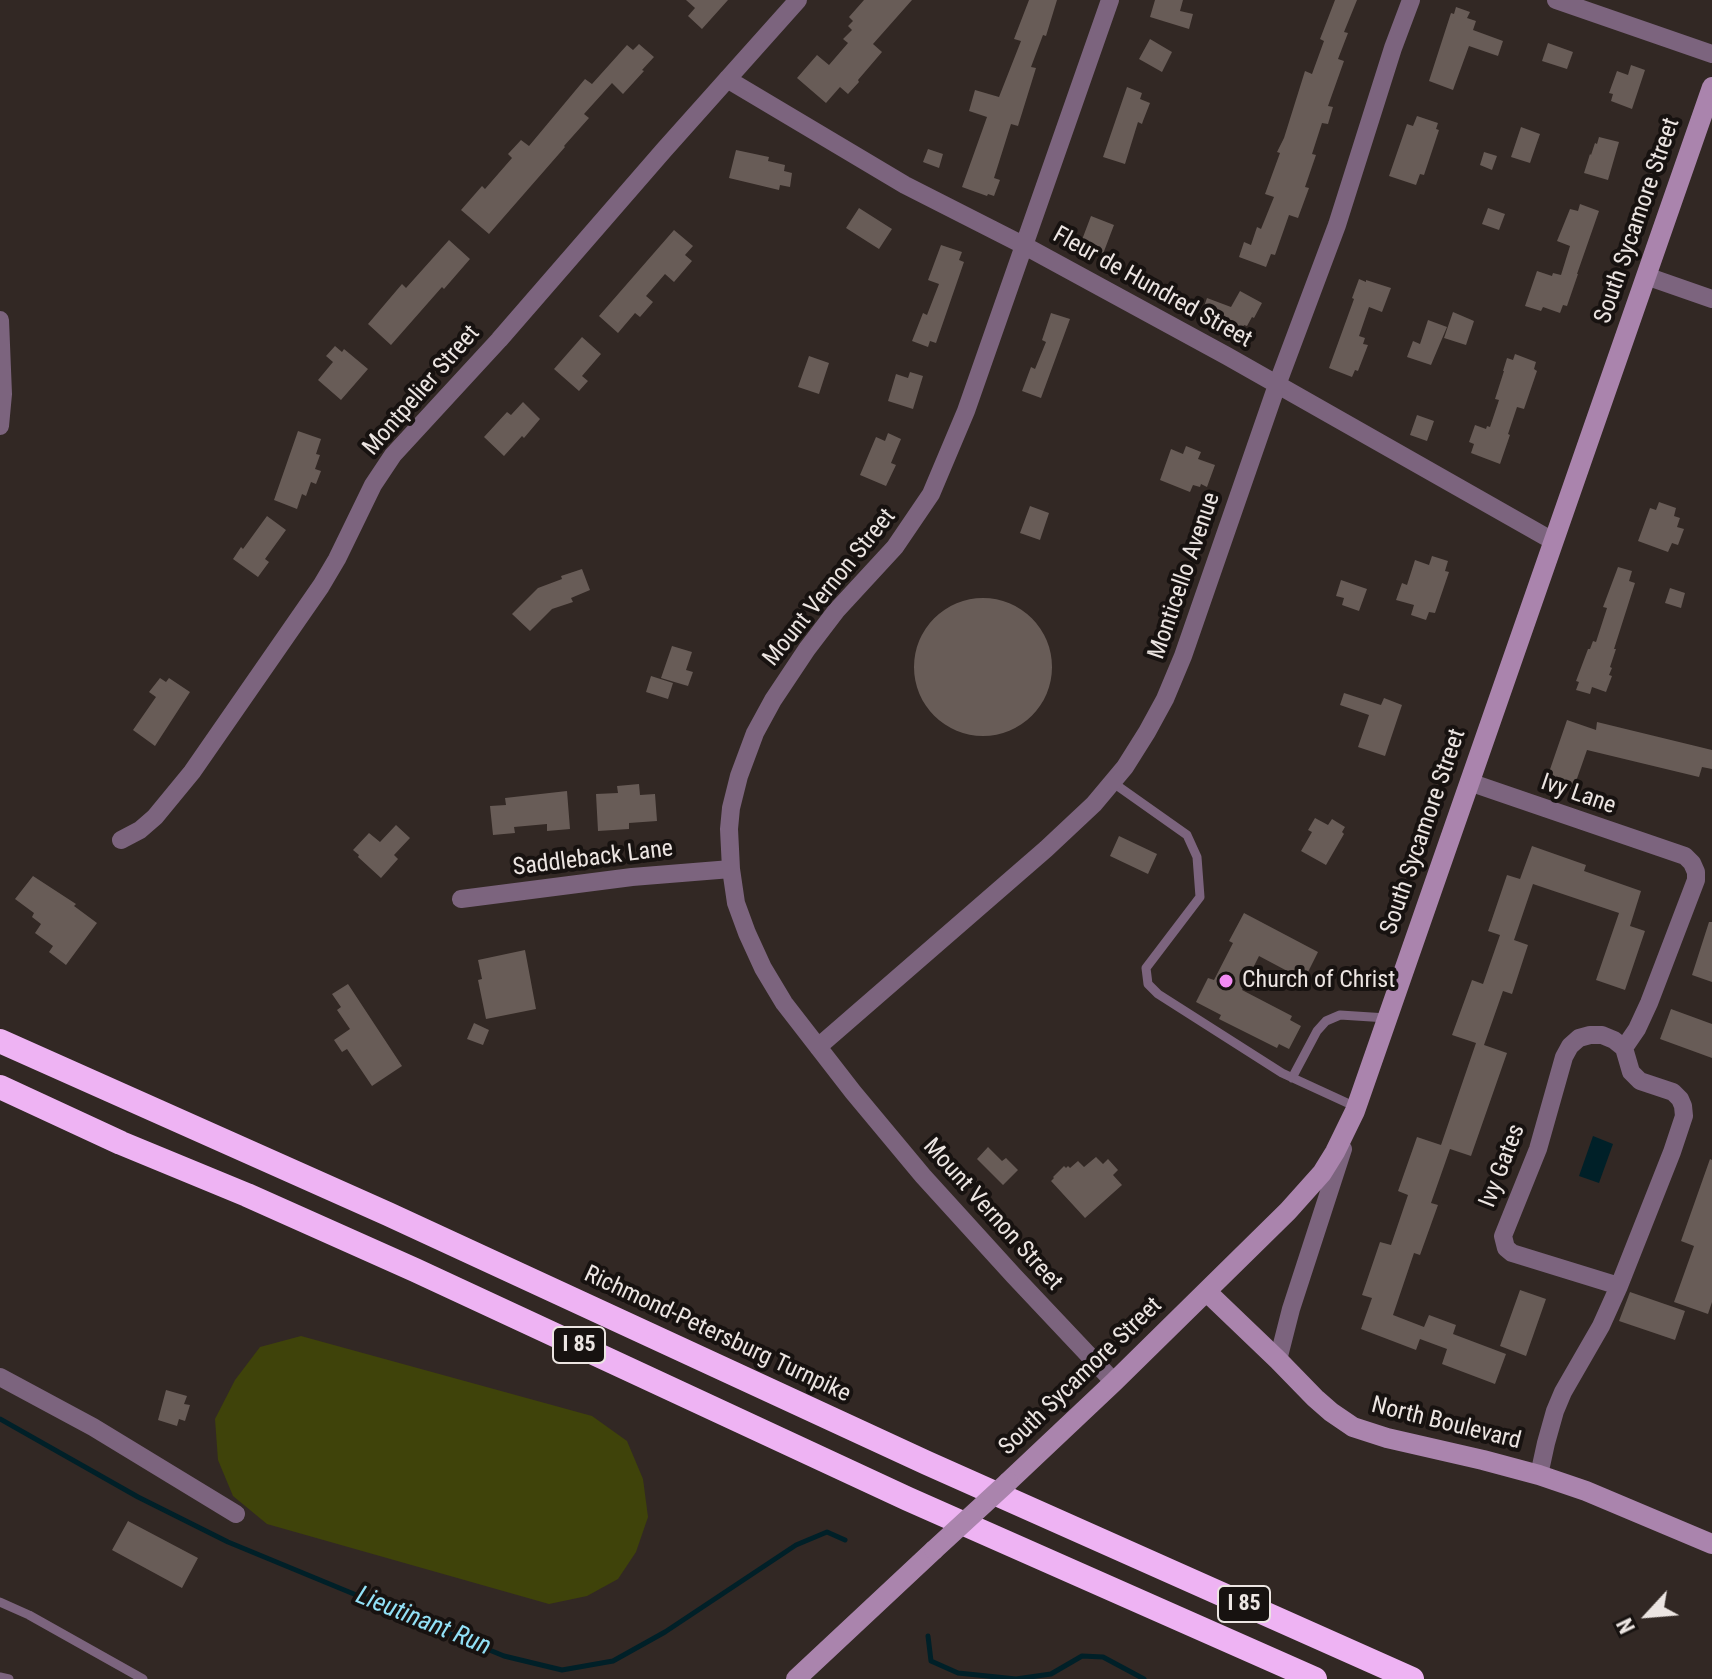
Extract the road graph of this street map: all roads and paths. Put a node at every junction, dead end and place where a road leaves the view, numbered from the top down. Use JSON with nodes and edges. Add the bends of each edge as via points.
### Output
{"nodes":[{"id":1,"x":798,"y":0,"type":"edge"},
{"id":2,"x":1110,"y":0,"type":"edge"},
{"id":3,"x":1411,"y":0,"type":"edge"},
{"id":4,"x":1556,"y":0,"type":"edge"},
{"id":5,"x":1712,"y":54,"type":"edge"},
{"id":6,"x":727,"y":79,"type":"junction"},
{"id":7,"x":1712,"y":87,"type":"edge"},
{"id":8,"x":1025,"y":246,"type":"junction"},
{"id":9,"x":1646,"y":276,"type":"junction"},
{"id":10,"x":1712,"y":299,"type":"edge"},
{"id":11,"x":0,"y":320,"type":"edge"},
{"id":12,"x":1277,"y":385,"type":"junction"},
{"id":13,"x":0,"y":426,"type":"edge"},
{"id":14,"x":1553,"y":541,"type":"junction"},
{"id":15,"x":1112,"y":782,"type":"junction"},
{"id":16,"x":1469,"y":782,"type":"junction"},
{"id":17,"x":121,"y":840,"type":"dead end"},
{"id":18,"x":731,"y":869,"type":"junction"},
{"id":19,"x":461,"y":899,"type":"dead end"},
{"id":20,"x":1387,"y":1018,"type":"junction"},
{"id":21,"x":0,"y":1041,"type":"edge"},
{"id":22,"x":818,"y":1047,"type":"junction"},
{"id":23,"x":1624,"y":1048,"type":"junction"},
{"id":24,"x":1292,"y":1078,"type":"junction"},
{"id":25,"x":0,"y":1087,"type":"edge"},
{"id":26,"x":1355,"y":1109,"type":"junction"},
{"id":27,"x":1619,"y":1286,"type":"junction"},
{"id":28,"x":1207,"y":1292,"type":"junction"},
{"id":29,"x":1278,"y":1360,"type":"junction"},
{"id":30,"x":0,"y":1377,"type":"edge"},
{"id":31,"x":1114,"y":1382,"type":"junction"},
{"id":32,"x":1539,"y":1475,"type":"junction"},
{"id":33,"x":236,"y":1514,"type":"dead end"},
{"id":34,"x":1712,"y":1544,"type":"edge"},
{"id":35,"x":0,"y":1602,"type":"edge"},
{"id":36,"x":0,"y":1677,"type":"edge"},
{"id":37,"x":9,"y":1679,"type":"edge"},
{"id":38,"x":143,"y":1679,"type":"edge"},
{"id":39,"x":796,"y":1679,"type":"edge"},
{"id":40,"x":1315,"y":1679,"type":"edge"},
{"id":41,"x":1412,"y":1679,"type":"edge"}],
"edges":[{"from":1,"to":6,"type":"street","name":"Montpelier Street"},
{"from":2,"to":8,"type":"street","name":"Mount Vernon Street"},
{"from":3,"to":12,"type":"street","name":"Monticello Avenue","via":[[1337,225]]},
{"from":4,"to":5,"type":"street"},
{"from":6,"to":8,"type":"street","name":"Fleur de Hundred Street","via":[[905,185]]},
{"from":6,"to":17,"type":"street","name":"Montpelier Street","via":[[393,455],[321,586],[192,772],[155,817]]},
{"from":7,"to":9,"type":"main road","name":"South Sycamore Street"},
{"from":8,"to":12,"type":"street","name":"Fleur de Hundred Street"},
{"from":8,"to":18,"type":"street","name":"Mount Vernon Street","via":[[931,494],[895,547],[807,649],[755,733],[731,808]]},
{"from":9,"to":10,"type":"street"},
{"from":9,"to":14,"type":"main road","name":"South Sycamore Street"},
{"from":11,"to":13,"type":"street"},
{"from":12,"to":14,"type":"street","name":"Fleur de Hundred Street"},
{"from":12,"to":15,"type":"street","name":"Monticello Avenue","via":[[1183,656],[1147,732]]},
{"from":14,"to":16,"type":"main road","name":"South Sycamore Street"},
{"from":15,"to":22,"type":"street","name":"Monticello Avenue","via":[[1046,849]]},
{"from":15,"to":24,"type":"lane","via":[[1187,835],[1197,857],[1200,897],[1146,968],[1148,984]]},
{"from":16,"to":20,"type":"main road","name":"South Sycamore Street"},
{"from":16,"to":23,"type":"street","name":"Ivy Lane","via":[[1685,856],[1692,863],[1696,880],[1649,1003]]},
{"from":18,"to":19,"type":"street","name":"Saddleback Lane"},
{"from":18,"to":22,"type":"street","name":"Mount Vernon Street","via":[[736,903],[763,968]]},
{"from":20,"to":24,"type":"lane","via":[[1340,1015],[1326,1021]]},
{"from":20,"to":26,"type":"main road","name":"South Sycamore Street"},
{"from":21,"to":41,"type":"highway","name":"Richmond-Petersburg Turnpike","number":"I 85"},
{"from":22,"to":31,"type":"street","name":"Mount Vernon Street","via":[[923,1176]]},
{"from":23,"to":27,"type":"street","via":[[1631,1072],[1640,1081],[1673,1092],[1684,1116]]},
{"from":23,"to":27,"type":"street","name":"Ivy Gates","via":[[1602,1035],[1579,1038],[1570,1046],[1538,1149],[1503,1236],[1512,1253]]},
{"from":24,"to":26,"type":"lane"},
{"from":25,"to":40,"type":"highway","number":"I 85","via":[[401,1263],[908,1499]]},
{"from":26,"to":28,"type":"main road","name":"South Sycamore Street","via":[[1322,1173]]},
{"from":26,"to":29,"type":"street"},
{"from":27,"to":32,"type":"street","via":[[1563,1392]]},
{"from":28,"to":29,"type":"main road","name":"North Boulevard"},
{"from":28,"to":31,"type":"main road","name":"South Sycamore Street"},
{"from":29,"to":32,"type":"main road","name":"North Boulevard","via":[[1353,1427]]},
{"from":30,"to":33,"type":"street"},
{"from":31,"to":39,"type":"main road","name":"South Sycamore Street","bridge":true},
{"from":32,"to":34,"type":"main road","name":"North Boulevard"},
{"from":35,"to":38,"type":"lane"},
{"from":36,"to":37,"type":"lane"}]}
